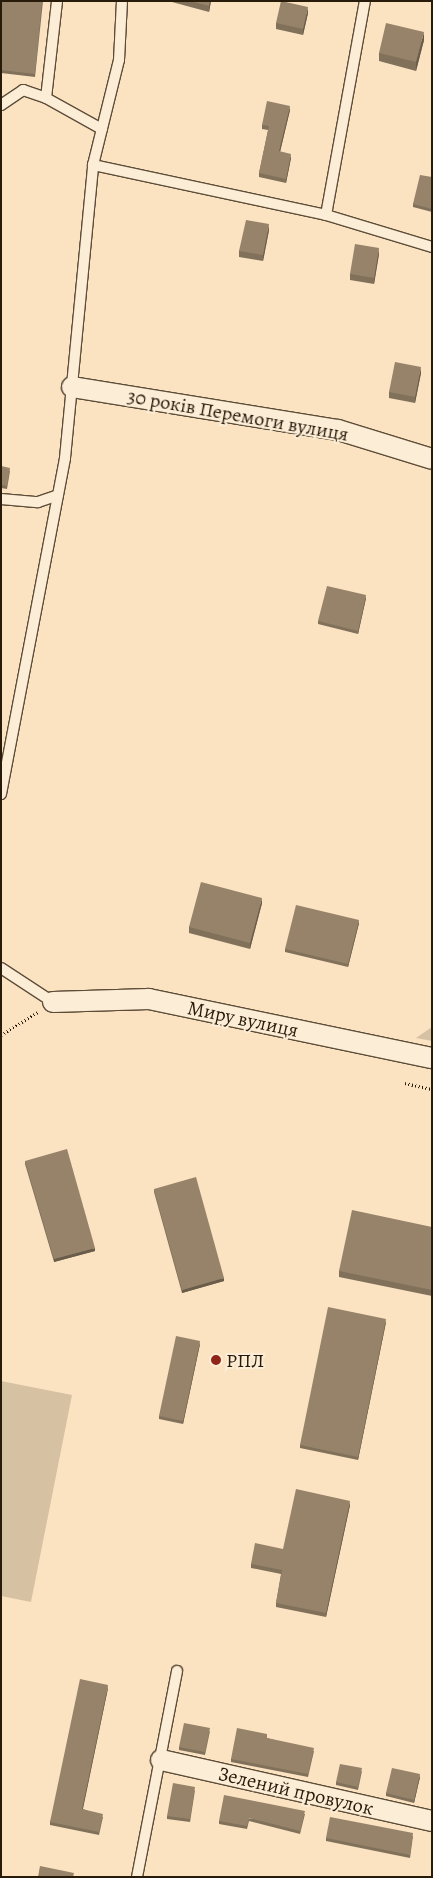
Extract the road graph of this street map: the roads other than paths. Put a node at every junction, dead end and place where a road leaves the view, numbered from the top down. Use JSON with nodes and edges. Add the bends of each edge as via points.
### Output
{"nodes":[{"id":1,"x":57,"y":1,"type":"edge"},
{"id":2,"x":122,"y":1,"type":"edge"},
{"id":3,"x":365,"y":1,"type":"edge"},
{"id":4,"x":46,"y":98,"type":"junction"},
{"id":5,"x":1,"y":105,"type":"edge"},
{"id":6,"x":102,"y":129,"type":"junction"},
{"id":7,"x":93,"y":165,"type":"junction"},
{"id":8,"x":326,"y":215,"type":"junction"},
{"id":9,"x":432,"y":247,"type":"edge"},
{"id":10,"x":72,"y":387,"type":"junction"},
{"id":11,"x":432,"y":459,"type":"edge"},
{"id":12,"x":58,"y":495,"type":"junction"},
{"id":13,"x":1,"y":499,"type":"edge"},
{"id":14,"x":1,"y":794,"type":"edge"},
{"id":15,"x":1,"y":968,"type":"edge"},
{"id":16,"x":53,"y":1002,"type":"joint"},
{"id":17,"x":432,"y":1058,"type":"edge"},
{"id":18,"x":177,"y":1671,"type":"dead end"},
{"id":19,"x":160,"y":1760,"type":"junction"},
{"id":20,"x":432,"y":1821,"type":"edge"},
{"id":21,"x":137,"y":1877,"type":"edge"}],
"edges":[{"from":1,"to":4,"type":"lane"},
{"from":2,"to":6,"type":"lane","via":[[119,60]]},
{"from":3,"to":8,"type":"lane"},
{"from":4,"to":5,"type":"lane","via":[[23,90]]},
{"from":4,"to":6,"type":"lane"},
{"from":6,"to":7,"type":"lane"},
{"from":7,"to":8,"type":"lane"},
{"from":7,"to":10,"type":"lane"},
{"from":8,"to":9,"type":"lane"},
{"from":10,"to":11,"type":"street","name":"30 років Перемоги вулиця","via":[[338,430]]},
{"from":10,"to":12,"type":"lane"},
{"from":12,"to":13,"type":"lane","via":[[38,502]]},
{"from":12,"to":14,"type":"lane"},
{"from":15,"to":16,"type":"lane"},
{"from":16,"to":17,"type":"street","name":"Миру вулиця","via":[[149,999]]},
{"from":18,"to":19,"type":"lane"},
{"from":19,"to":20,"type":"street","name":"Зелений провулок"},
{"from":19,"to":21,"type":"lane"}]}
